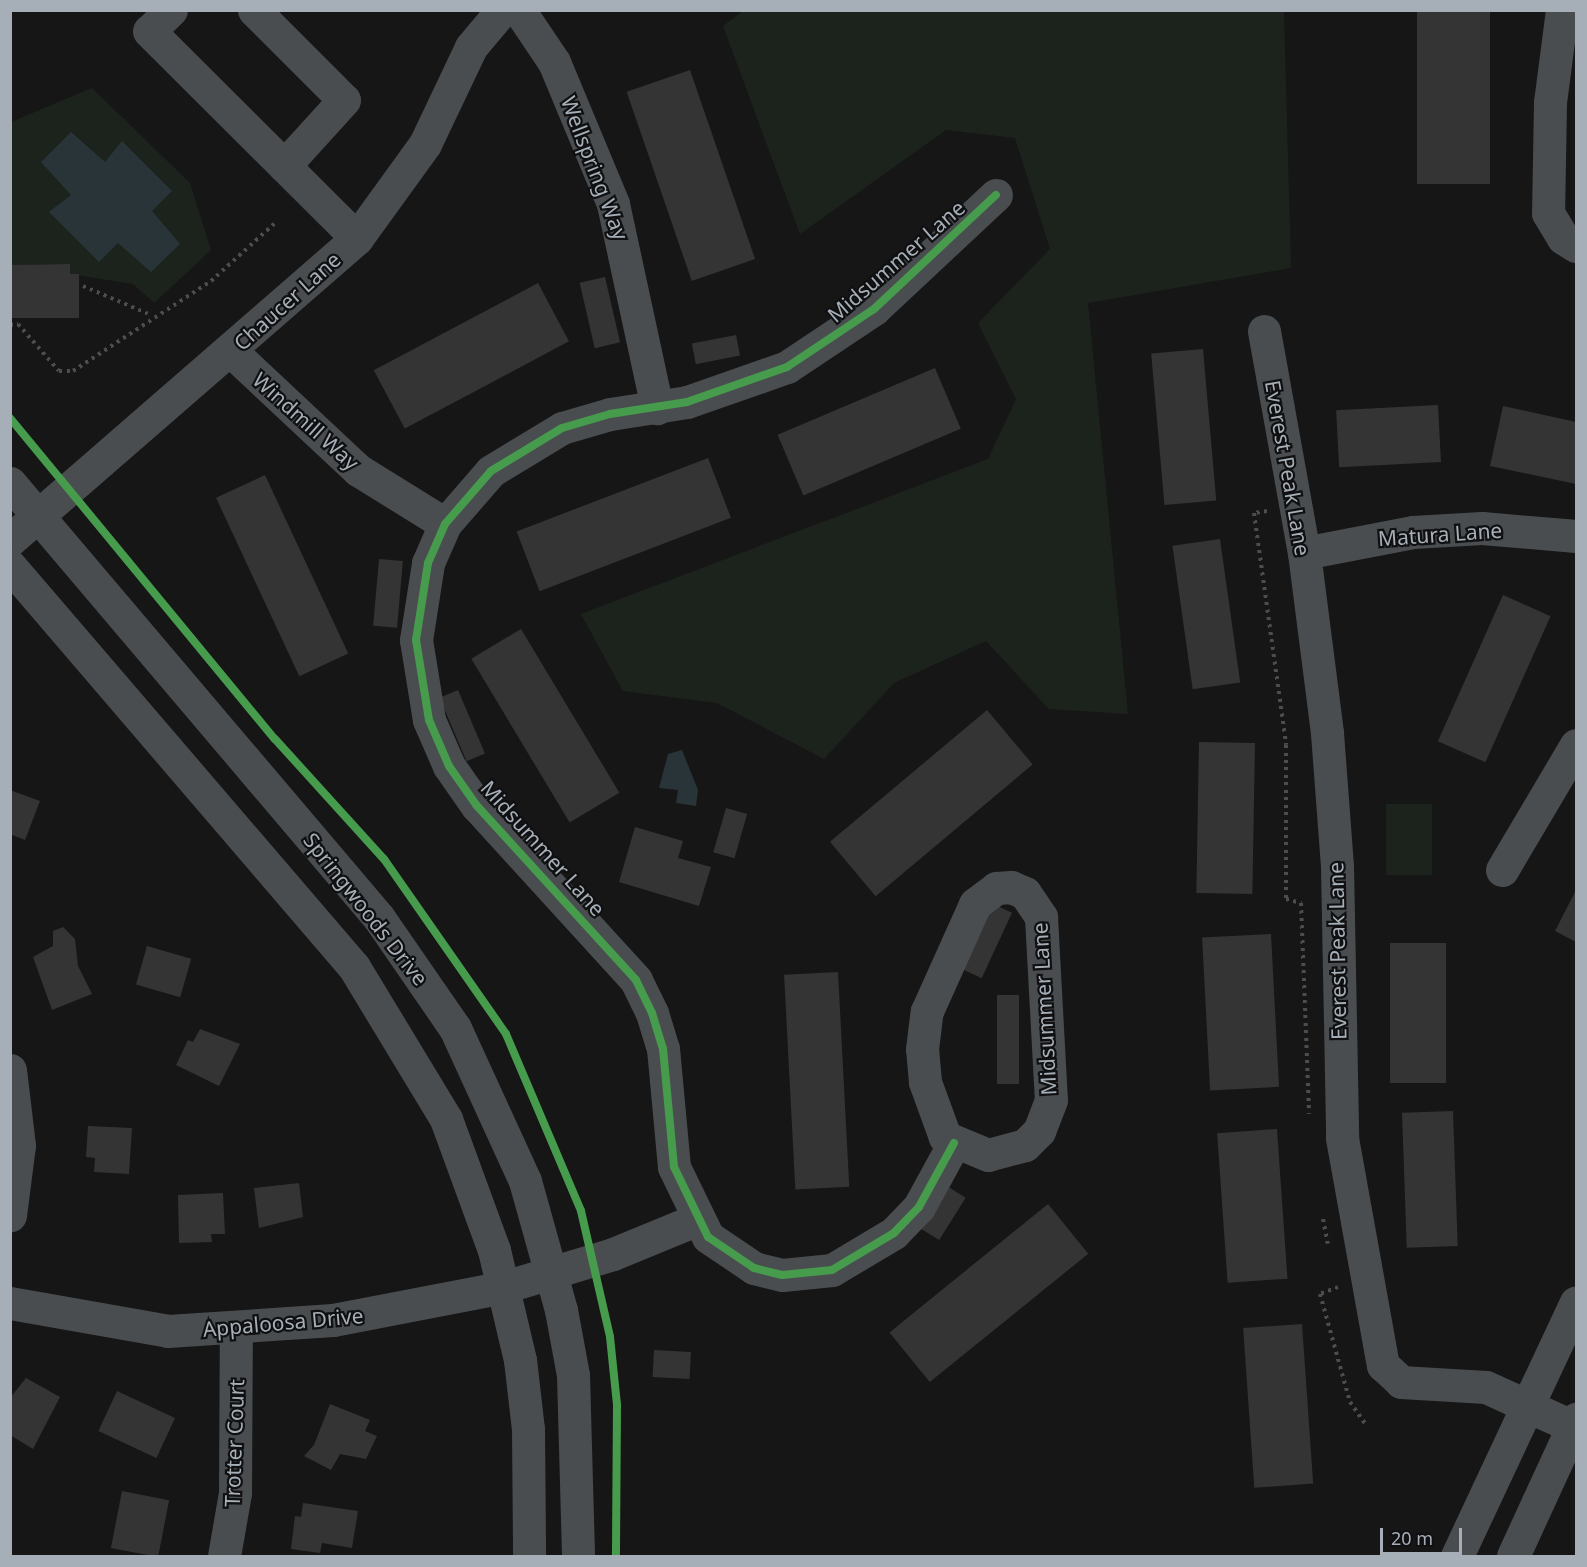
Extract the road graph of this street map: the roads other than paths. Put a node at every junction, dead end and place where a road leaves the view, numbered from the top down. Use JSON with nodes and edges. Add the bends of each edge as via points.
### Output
{"nodes":[{"id":1,"x":171,"y":10,"type":"edge"},
{"id":2,"x":254,"y":10,"type":"edge"},
{"id":3,"x":502,"y":10,"type":"edge"},
{"id":4,"x":519,"y":10,"type":"edge"},
{"id":5,"x":1562,"y":10,"type":"edge"},
{"id":6,"x":285,"y":165,"type":"junction"},
{"id":7,"x":996,"y":195,"type":"dead end"},
{"id":8,"x":357,"y":237,"type":"junction"},
{"id":9,"x":1576,"y":246,"type":"edge"},
{"id":10,"x":1264,"y":331,"type":"dead end"},
{"id":11,"x":232,"y":352,"type":"junction"},
{"id":12,"x":657,"y":408,"type":"junction"},
{"id":13,"x":10,"y":483,"type":"edge"},
{"id":14,"x":38,"y":517,"type":"junction"},
{"id":15,"x":445,"y":524,"type":"junction"},
{"id":16,"x":1576,"y":536,"type":"edge"},
{"id":17,"x":10,"y":540,"type":"edge"},
{"id":18,"x":1304,"y":553,"type":"junction"},
{"id":19,"x":10,"y":566,"type":"edge"},
{"id":20,"x":1576,"y":745,"type":"edge"},
{"id":21,"x":1502,"y":870,"type":"dead end"},
{"id":22,"x":10,"y":1070,"type":"edge"},
{"id":23,"x":954,"y":1143,"type":"junction"},
{"id":24,"x":10,"y":1215,"type":"edge"},
{"id":25,"x":696,"y":1220,"type":"junction"},
{"id":26,"x":553,"y":1274,"type":"junction"},
{"id":27,"x":504,"y":1287,"type":"junction"},
{"id":28,"x":1576,"y":1302,"type":"edge"},
{"id":29,"x":10,"y":1303,"type":"edge"},
{"id":30,"x":236,"y":1329,"type":"junction"},
{"id":31,"x":1529,"y":1404,"type":"junction"},
{"id":32,"x":1575,"y":1424,"type":"edge"},
{"id":33,"x":224,"y":1557,"type":"edge"},
{"id":34,"x":529,"y":1557,"type":"edge"},
{"id":35,"x":578,"y":1557,"type":"edge"},
{"id":36,"x":1457,"y":1557,"type":"edge"},
{"id":37,"x":1513,"y":1557,"type":"edge"}],
"edges":[{"from":1,"to":6,"type":"street","via":[[149,31]]},
{"from":2,"to":6,"type":"street","via":[[344,100]]},
{"from":3,"to":8,"type":"street","name":"Chaucer Lane","via":[[471,47],[419,154]]},
{"from":4,"to":12,"type":"street","name":"Wellspring Way","via":[[554,62],[613,204]]},
{"from":5,"to":9,"type":"street","via":[[1550,102],[1548,213],[1563,238]]},
{"from":6,"to":8,"type":"street"},
{"from":7,"to":12,"type":"street","name":"Midsummer Lane","via":[[832,340],[738,388]]},
{"from":8,"to":11,"type":"street","name":"Chaucer Lane"},
{"from":10,"to":18,"type":"street","name":"Everest Peak Lane"},
{"from":11,"to":14,"type":"street","name":"Chaucer Lane"},
{"from":11,"to":15,"type":"street","name":"Windmill Way","via":[[358,470]]},
{"from":12,"to":15,"type":"street","name":"Midsummer Lane","via":[[610,414],[525,447],[491,471]]},
{"from":13,"to":14,"type":"street","name":"Springwoods Drive"},
{"from":14,"to":17,"type":"street","name":"Chaucer Lane"},
{"from":14,"to":26,"type":"street","name":"Springwoods Drive","via":[[415,966],[496,1108]]},
{"from":15,"to":25,"type":"street","name":"Midsummer Lane","via":[[418,601],[416,640],[429,720],[449,766],[477,806],[636,980],[663,1049],[674,1167]]},
{"from":16,"to":18,"type":"street","name":"Matura Lane","via":[[1482,528],[1424,532]]},
{"from":18,"to":31,"type":"street","name":"Everest Peak Lane","via":[[1327,732],[1337,866],[1342,1138],[1383,1365],[1401,1382],[1486,1387]]},
{"from":19,"to":27,"type":"street","via":[[367,986],[446,1119],[472,1178]]},
{"from":20,"to":21,"type":"street"},
{"from":22,"to":24,"type":"street","via":[[19,1145]]},
{"from":23,"to":23,"type":"street","name":"Midsummer Lane","via":[[945,1137],[925,1082],[927,1011],[975,904],[996,888],[1011,887],[1025,892],[1041,918],[1048,1115],[1025,1145],[1008,1153],[988,1155]]},
{"from":23,"to":25,"type":"street","name":"Midsummer Lane","via":[[939,1177],[906,1220],[864,1255],[832,1270],[804,1275],[754,1268],[729,1255]]},
{"from":25,"to":26,"type":"street","name":"Appaloosa Drive"},
{"from":26,"to":27,"type":"street","name":"Appaloosa Drive"},
{"from":26,"to":35,"type":"street","name":"Springwoods Drive","via":[[573,1375]]},
{"from":27,"to":30,"type":"street","name":"Appaloosa Drive","via":[[333,1320]]},
{"from":27,"to":34,"type":"street","via":[[528,1429]]},
{"from":28,"to":31,"type":"street"},
{"from":29,"to":30,"type":"street","name":"Appaloosa Drive","via":[[168,1331]]},
{"from":30,"to":33,"type":"street","name":"Trotter Court","via":[[235,1482]]},
{"from":31,"to":32,"type":"street","name":"Everest Peak Lane"},
{"from":31,"to":36,"type":"street"},
{"from":32,"to":37,"type":"street"}]}
